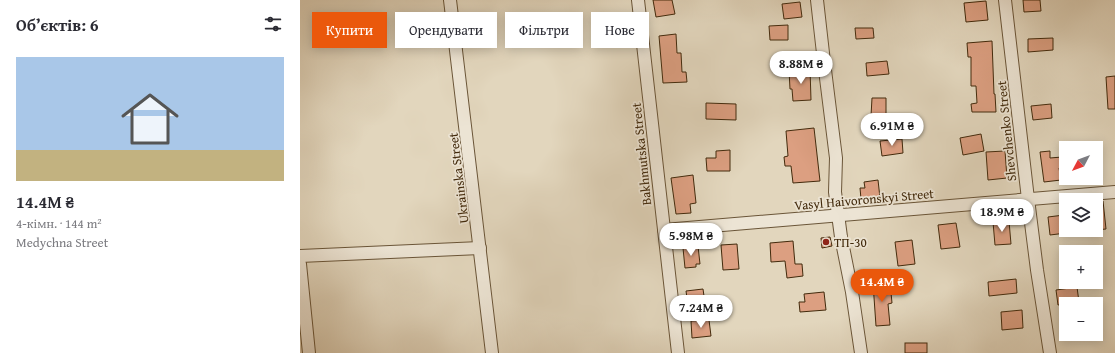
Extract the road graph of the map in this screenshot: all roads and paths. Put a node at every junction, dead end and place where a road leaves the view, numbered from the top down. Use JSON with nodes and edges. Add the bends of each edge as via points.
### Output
{"nodes":[{"id":1,"x":450,"y":0,"type":"edge"},
{"id":2,"x":638,"y":0,"type":"edge"},
{"id":3,"x":817,"y":0,"type":"edge"},
{"id":4,"x":1005,"y":0,"type":"edge"},
{"id":5,"x":1115,"y":192,"type":"edge"},
{"id":6,"x":1028,"y":199,"type":"junction"},
{"id":7,"x":839,"y":215,"type":"junction"},
{"id":8,"x":664,"y":230,"type":"junction"},
{"id":9,"x":480,"y":248,"type":"junction"},
{"id":10,"x":300,"y":256,"type":"edge"},
{"id":11,"x":300,"y":264,"type":"edge"},
{"id":12,"x":310,"y":353,"type":"edge"},
{"id":13,"x":492,"y":353,"type":"edge"},
{"id":14,"x":678,"y":353,"type":"edge"},
{"id":15,"x":861,"y":353,"type":"edge"},
{"id":16,"x":1050,"y":353,"type":"edge"}],
"edges":[{"from":1,"to":9,"type":"street","name":"Ukrainska Street"},
{"from":2,"to":8,"type":"street","name":"Bakhmutska Street"},
{"from":3,"to":7,"type":"street","via":[[836,158],[835,192]]},
{"from":4,"to":6,"type":"street","name":"Shevchenko Street"},
{"from":5,"to":6,"type":"street","name":"Vasyl Haivoronskyi Street"},
{"from":6,"to":7,"type":"street","name":"Vasyl Haivoronskyi Street"},
{"from":6,"to":16,"type":"street","name":"Shevchenko Street"},
{"from":7,"to":8,"type":"street","name":"Vasyl Haivoronskyi Street"},
{"from":7,"to":15,"type":"street"},
{"from":8,"to":14,"type":"street","name":"Bakhmutska Street"},
{"from":9,"to":10,"type":"street"},
{"from":9,"to":13,"type":"street","name":"Ukrainska Street"},
{"from":11,"to":12,"type":"street"}]}
